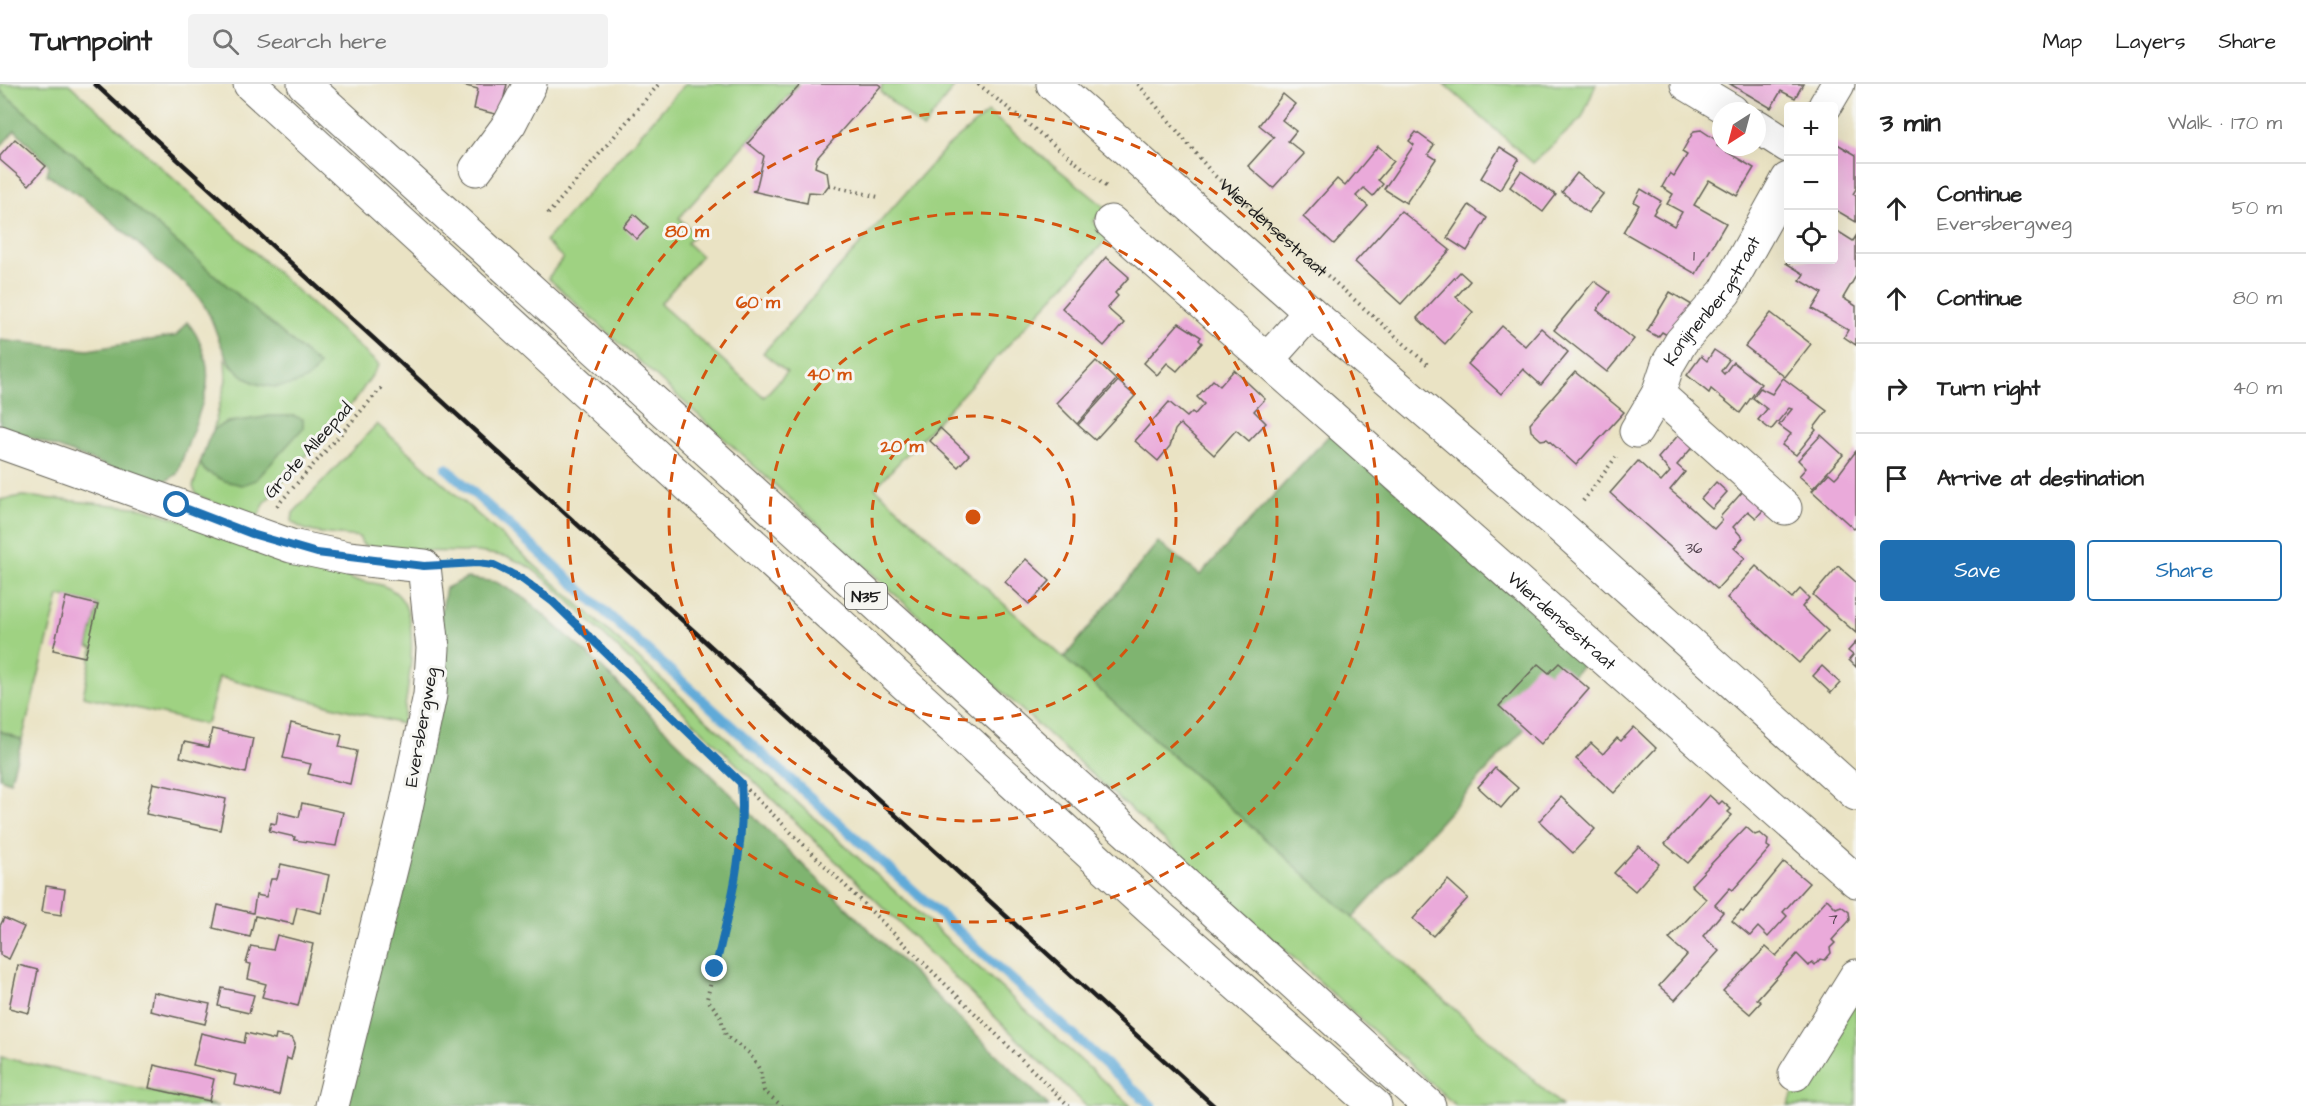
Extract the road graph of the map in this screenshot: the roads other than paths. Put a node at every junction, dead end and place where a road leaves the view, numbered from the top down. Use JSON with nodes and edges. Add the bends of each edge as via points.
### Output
{"nodes":[{"id":1,"x":250,"y":84,"type":"edge"},
{"id":2,"x":304,"y":84,"type":"edge"},
{"id":3,"x":530,"y":84,"type":"edge"},
{"id":4,"x":1053,"y":84,"type":"edge"},
{"id":5,"x":1687,"y":84,"type":"edge"},
{"id":6,"x":1838,"y":84,"type":"edge"},
{"id":7,"x":1717,"y":102,"type":"edge"},
{"id":8,"x":1827,"y":102,"type":"edge"},
{"id":9,"x":1766,"y":132,"type":"edge"},
{"id":10,"x":1784,"y":143,"type":"edge"},
{"id":11,"x":476,"y":169,"type":"dead end"},
{"id":12,"x":1784,"y":186,"type":"edge"},
{"id":13,"x":1111,"y":222,"type":"dead end"},
{"id":14,"x":1310,"y":312,"type":"junction"},
{"id":15,"x":1267,"y":360,"type":"junction"},
{"id":16,"x":1658,"y":394,"type":"junction"},
{"id":17,"x":1636,"y":431,"type":"road end"},
{"id":18,"x":0,"y":442,"type":"edge"},
{"id":19,"x":1785,"y":508,"type":"dead end"},
{"id":20,"x":1856,"y":794,"type":"edge"},
{"id":21,"x":1856,"y":881,"type":"edge"},
{"id":22,"x":1856,"y":976,"type":"edge"},
{"id":23,"x":1795,"y":1074,"type":"dead end"},
{"id":24,"x":332,"y":1106,"type":"edge"},
{"id":25,"x":1375,"y":1106,"type":"edge"},
{"id":26,"x":1429,"y":1106,"type":"edge"}],
"edges":[{"from":1,"to":25,"type":"street","number":"N35","via":[[1152,910]]},
{"from":2,"to":26,"type":"street","number":"N35"},
{"from":3,"to":11,"type":"street","via":[[510,123]]},
{"from":4,"to":14,"type":"street"},
{"from":5,"to":7,"type":"street"},
{"from":6,"to":8,"type":"street"},
{"from":9,"to":10,"type":"street"},
{"from":12,"to":16,"type":"street","name":"Konijnenbergstraat","via":[[1725,292],[1681,342]]},
{"from":13,"to":15,"type":"street","name":"Wierdensestraat"},
{"from":14,"to":15,"type":"street"},
{"from":14,"to":20,"type":"street","via":[[1562,528]]},
{"from":15,"to":21,"type":"street","name":"Wierdensestraat"},
{"from":16,"to":17,"type":"street","name":"Konijnenbergstraat"},
{"from":16,"to":19,"type":"street"},
{"from":18,"to":24,"type":"street","name":"Eversbergweg","via":[[252,534],[317,553],[424,566],[433,648],[430,695],[404,817]]},
{"from":22,"to":23,"type":"street"}]}
